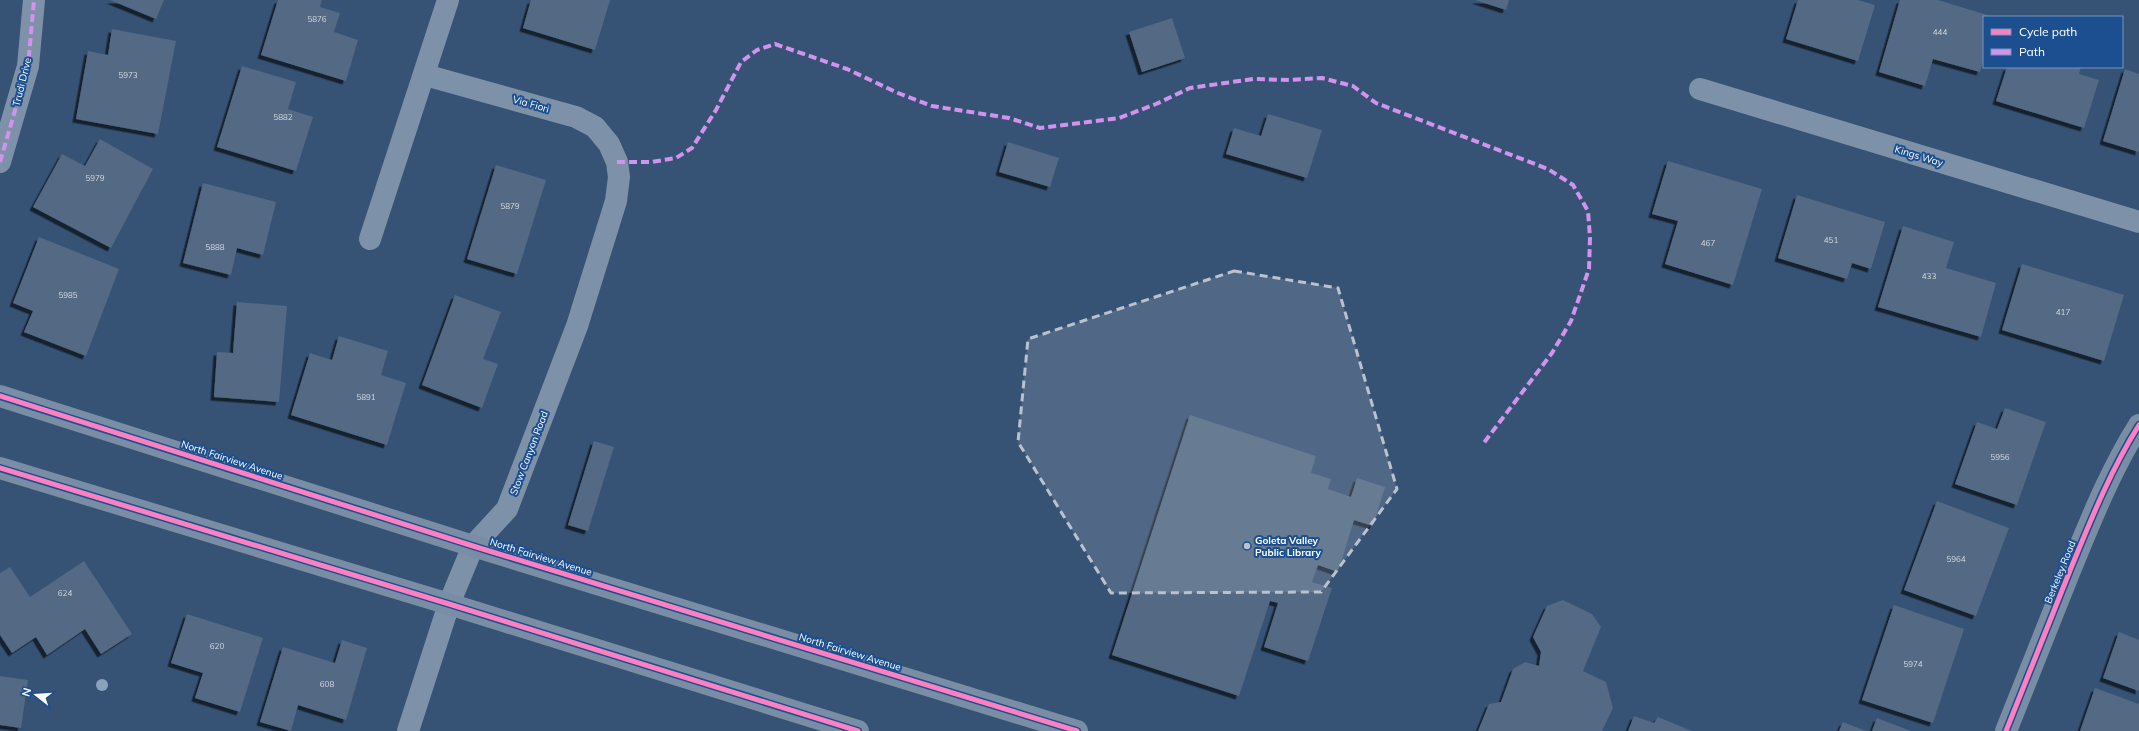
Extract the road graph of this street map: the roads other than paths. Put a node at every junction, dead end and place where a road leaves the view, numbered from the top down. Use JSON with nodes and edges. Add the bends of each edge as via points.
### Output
{"nodes":[{"id":1,"x":34,"y":0,"type":"edge"},
{"id":2,"x":448,"y":0,"type":"edge"},
{"id":3,"x":426,"y":74,"type":"junction"},
{"id":4,"x":1700,"y":89,"type":"dead end"},
{"id":5,"x":0,"y":162,"type":"edge"},
{"id":6,"x":617,"y":162,"type":"joint"},
{"id":7,"x":2139,"y":222,"type":"edge"},
{"id":8,"x":370,"y":239,"type":"dead end"},
{"id":9,"x":0,"y":396,"type":"edge"},
{"id":10,"x":2139,"y":425,"type":"edge"},
{"id":11,"x":0,"y":468,"type":"edge"},
{"id":12,"x":473,"y":546,"type":"junction"},
{"id":13,"x":449,"y":604,"type":"junction"},
{"id":14,"x":408,"y":731,"type":"edge"},
{"id":15,"x":858,"y":731,"type":"edge"},
{"id":16,"x":1077,"y":731,"type":"edge"},
{"id":17,"x":2006,"y":731,"type":"edge"}],
"edges":[{"from":1,"to":5,"type":"street","name":"Trudi Drive","via":[[28,66]]},
{"from":2,"to":3,"type":"street"},
{"from":3,"to":6,"type":"street","name":"Via Fiori","via":[[576,117],[594,127],[609,144]]},
{"from":3,"to":8,"type":"street"},
{"from":4,"to":7,"type":"street","name":"Kings Way"},
{"from":6,"to":12,"type":"street","name":"Stow Canyon Road","via":[[619,177],[616,202],[572,341],[507,509]]},
{"from":9,"to":12,"type":"main road","name":"North Fairview Avenue"},
{"from":10,"to":17,"type":"main road","name":"Berkeley Road","via":[[2088,526]]},
{"from":11,"to":13,"type":"main road"},
{"from":12,"to":13,"type":"street","name":"Stow Canyon Road"},
{"from":12,"to":16,"type":"main road","name":"North Fairview Avenue"},
{"from":13,"to":14,"type":"street","name":"Stow Canyon Road"},
{"from":13,"to":15,"type":"main road"}]}
